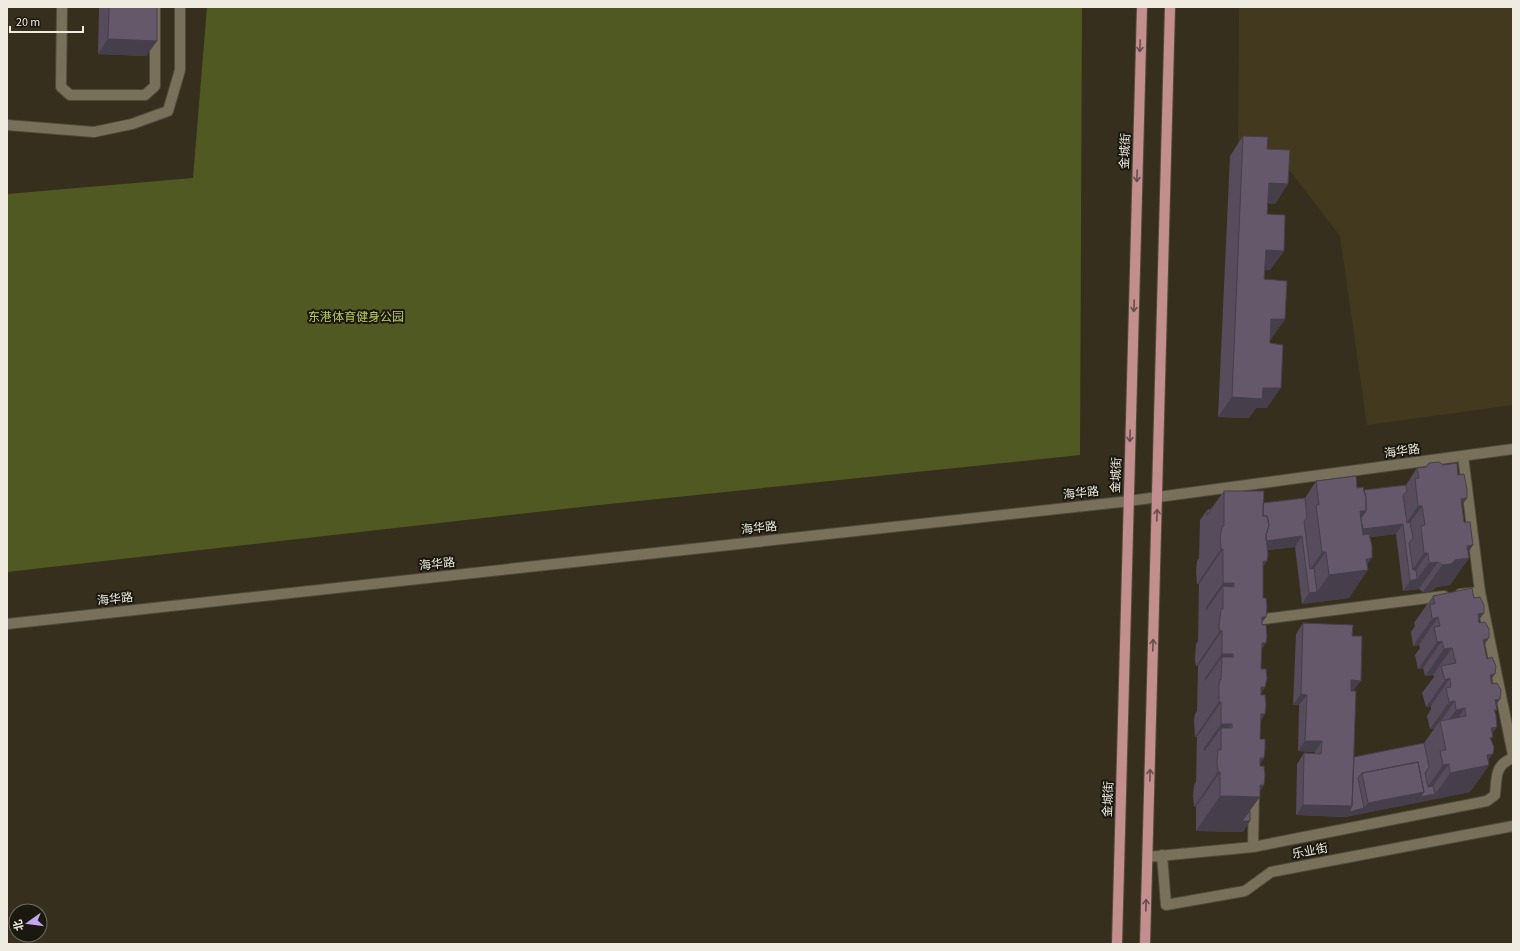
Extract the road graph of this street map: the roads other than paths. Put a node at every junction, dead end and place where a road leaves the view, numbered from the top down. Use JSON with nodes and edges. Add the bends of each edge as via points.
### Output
{"nodes":[{"id":1,"x":62,"y":7,"type":"edge"},
{"id":2,"x":155,"y":7,"type":"edge"},
{"id":3,"x":180,"y":7,"type":"edge"},
{"id":4,"x":1142,"y":7,"type":"edge"},
{"id":5,"x":1170,"y":7,"type":"edge"},
{"id":6,"x":7,"y":125,"type":"edge"},
{"id":7,"x":1513,"y":449,"type":"edge"},
{"id":8,"x":1463,"y":456,"type":"junction"},
{"id":9,"x":1157,"y":497,"type":"junction"},
{"id":10,"x":1128,"y":501,"type":"junction"},
{"id":11,"x":1480,"y":592,"type":"junction"},
{"id":12,"x":7,"y":624,"type":"edge"},
{"id":13,"x":1256,"y":636,"type":"edge"},
{"id":14,"x":1513,"y":757,"type":"edge"},
{"id":15,"x":1254,"y":784,"type":"edge"},
{"id":16,"x":1513,"y":826,"type":"edge"},
{"id":17,"x":1253,"y":847,"type":"junction"},
{"id":18,"x":1162,"y":855,"type":"junction"},
{"id":19,"x":1148,"y":857,"type":"junction"},
{"id":20,"x":1117,"y":944,"type":"edge"},
{"id":21,"x":1145,"y":944,"type":"edge"}],
"edges":[{"from":1,"to":2,"type":"street","via":[[61,87],[70,95],[145,95],[155,86]]},
{"from":3,"to":6,"type":"street","via":[[180,70],[168,111],[132,124],[94,132]]},
{"from":4,"to":10,"type":"main road","name":"金城街","one_way":true},
{"from":5,"to":9,"type":"main road"},
{"from":7,"to":8,"type":"street","name":"海华路"},
{"from":8,"to":9,"type":"street","name":"海华路"},
{"from":8,"to":11,"type":"street"},
{"from":9,"to":10,"type":"street","name":"海华路"},
{"from":19,"to":9,"type":"main road","one_way":true},
{"from":10,"to":12,"type":"street","name":"海华路"},
{"from":10,"to":20,"type":"main road","name":"金城街"},
{"from":11,"to":13,"type":"street","via":[[1256,620]]},
{"from":11,"to":14,"type":"street"},
{"from":14,"to":17,"type":"street","name":"乐业街","via":[[1498,770],[1495,794],[1487,801]]},
{"from":15,"to":17,"type":"street"},
{"from":16,"to":18,"type":"street","name":"乐业街","via":[[1271,872],[1245,891],[1166,905]]},
{"from":17,"to":18,"type":"street","name":"乐业街"},
{"from":18,"to":19,"type":"street","name":"乐业街"},
{"from":21,"to":19,"type":"main road","one_way":true}]}
